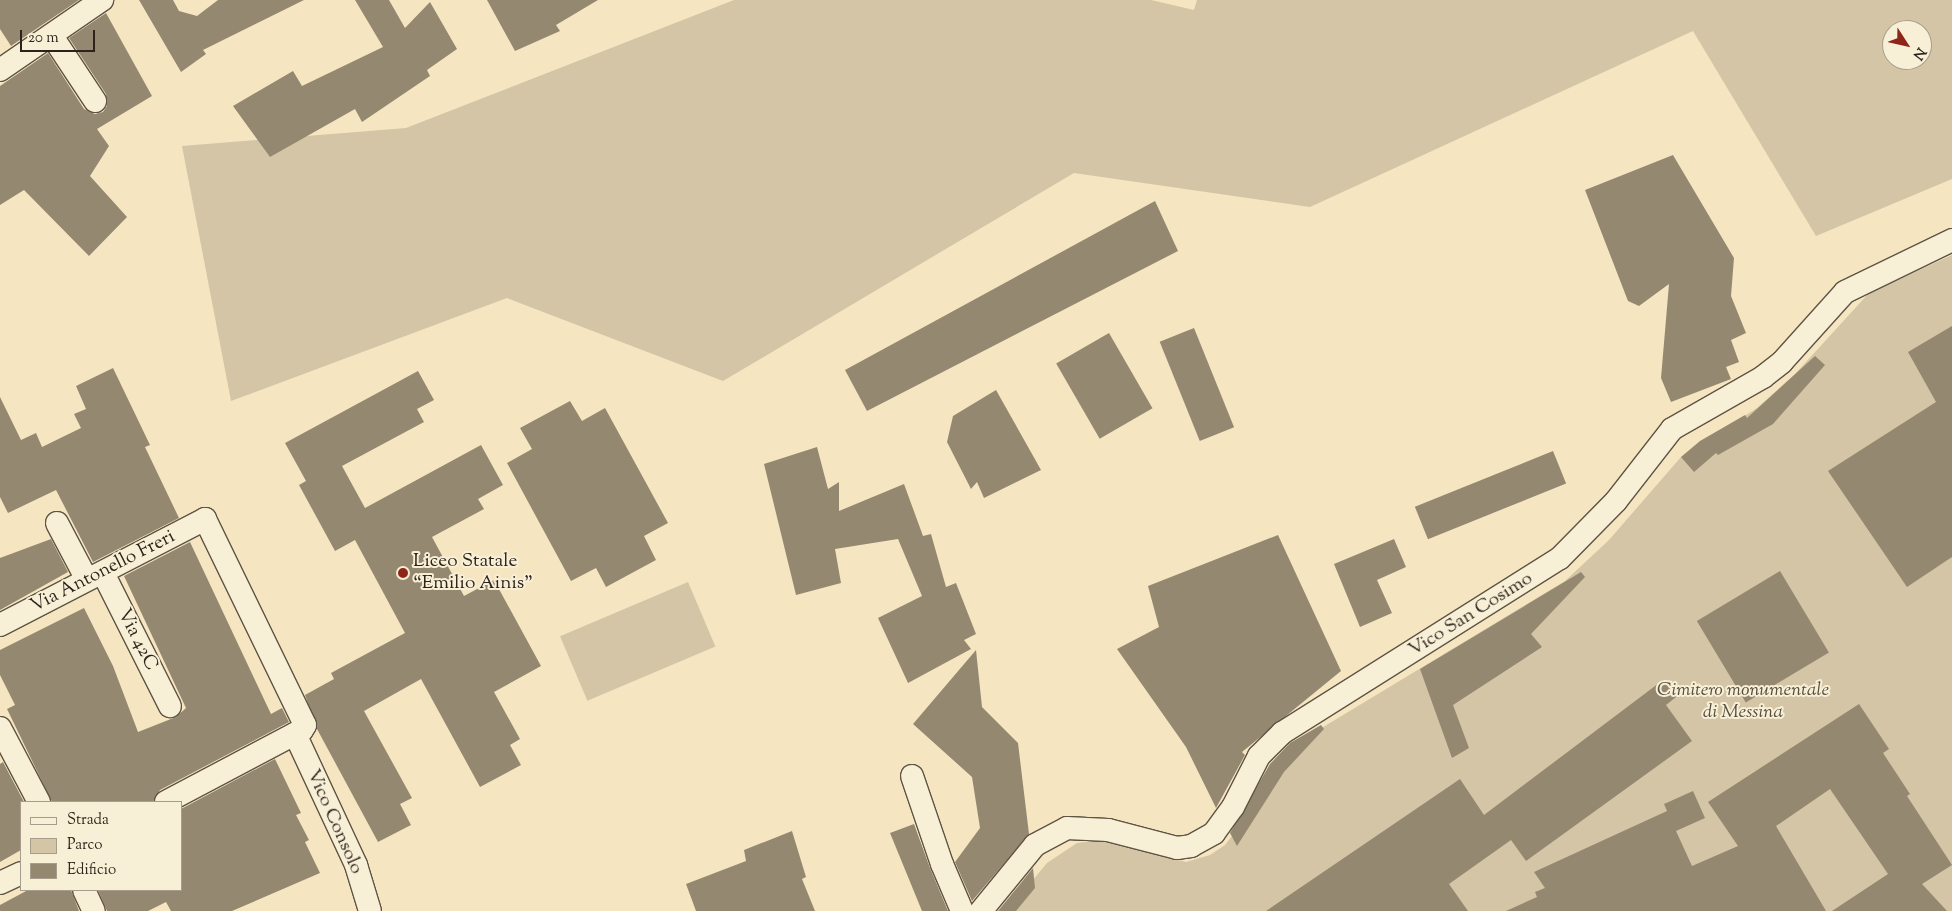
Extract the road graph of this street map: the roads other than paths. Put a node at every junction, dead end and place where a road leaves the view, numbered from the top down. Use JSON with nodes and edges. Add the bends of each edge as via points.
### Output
{"nodes":[{"id":1,"x":102,"y":0,"type":"edge"},
{"id":2,"x":52,"y":36,"type":"junction"},
{"id":3,"x":0,"y":70,"type":"edge"},
{"id":4,"x":95,"y":101,"type":"dead end"},
{"id":5,"x":1952,"y":240,"type":"edge"},
{"id":6,"x":58,"y":522,"type":"dead end"},
{"id":7,"x":95,"y":576,"type":"junction"},
{"id":8,"x":0,"y":625,"type":"edge"},
{"id":9,"x":170,"y":706,"type":"dead end"},
{"id":10,"x":0,"y":728,"type":"edge"},
{"id":11,"x":295,"y":734,"type":"junction"},
{"id":12,"x":912,"y":776,"type":"dead end"},
{"id":13,"x":38,"y":801,"type":"edge"},
{"id":14,"x":168,"y":801,"type":"edge"},
{"id":15,"x":20,"y":873,"type":"edge"},
{"id":16,"x":0,"y":883,"type":"edge"},
{"id":17,"x":84,"y":891,"type":"edge"},
{"id":18,"x":94,"y":911,"type":"edge"},
{"id":19,"x":370,"y":911,"type":"edge"},
{"id":20,"x":962,"y":911,"type":"edge"},
{"id":21,"x":981,"y":911,"type":"edge"}],
"edges":[{"from":1,"to":2,"type":"street"},
{"from":2,"to":3,"type":"street"},
{"from":2,"to":4,"type":"street"},
{"from":5,"to":21,"type":"street","name":"Vico San Cosimo","via":[[1845,292],[1782,362],[1763,377],[1672,429],[1616,501],[1560,558],[1282,733],[1255,762],[1234,807],[1214,833],[1191,846],[1177,848],[1108,830],[1067,828],[1035,845]]},
{"from":6,"to":7,"type":"street","name":"Via 42C"},
{"from":7,"to":8,"type":"street","name":"Via Antonello Freri"},
{"from":7,"to":9,"type":"street","name":"Via 42C"},
{"from":7,"to":11,"type":"street","name":"Via Antonello Freri","via":[[205,519],[305,724]]},
{"from":10,"to":13,"type":"street"},
{"from":11,"to":14,"type":"street"},
{"from":11,"to":19,"type":"street","name":"Vico Consolo","via":[[356,865]]},
{"from":12,"to":20,"type":"street"},
{"from":15,"to":16,"type":"street"},
{"from":17,"to":18,"type":"street"}]}
